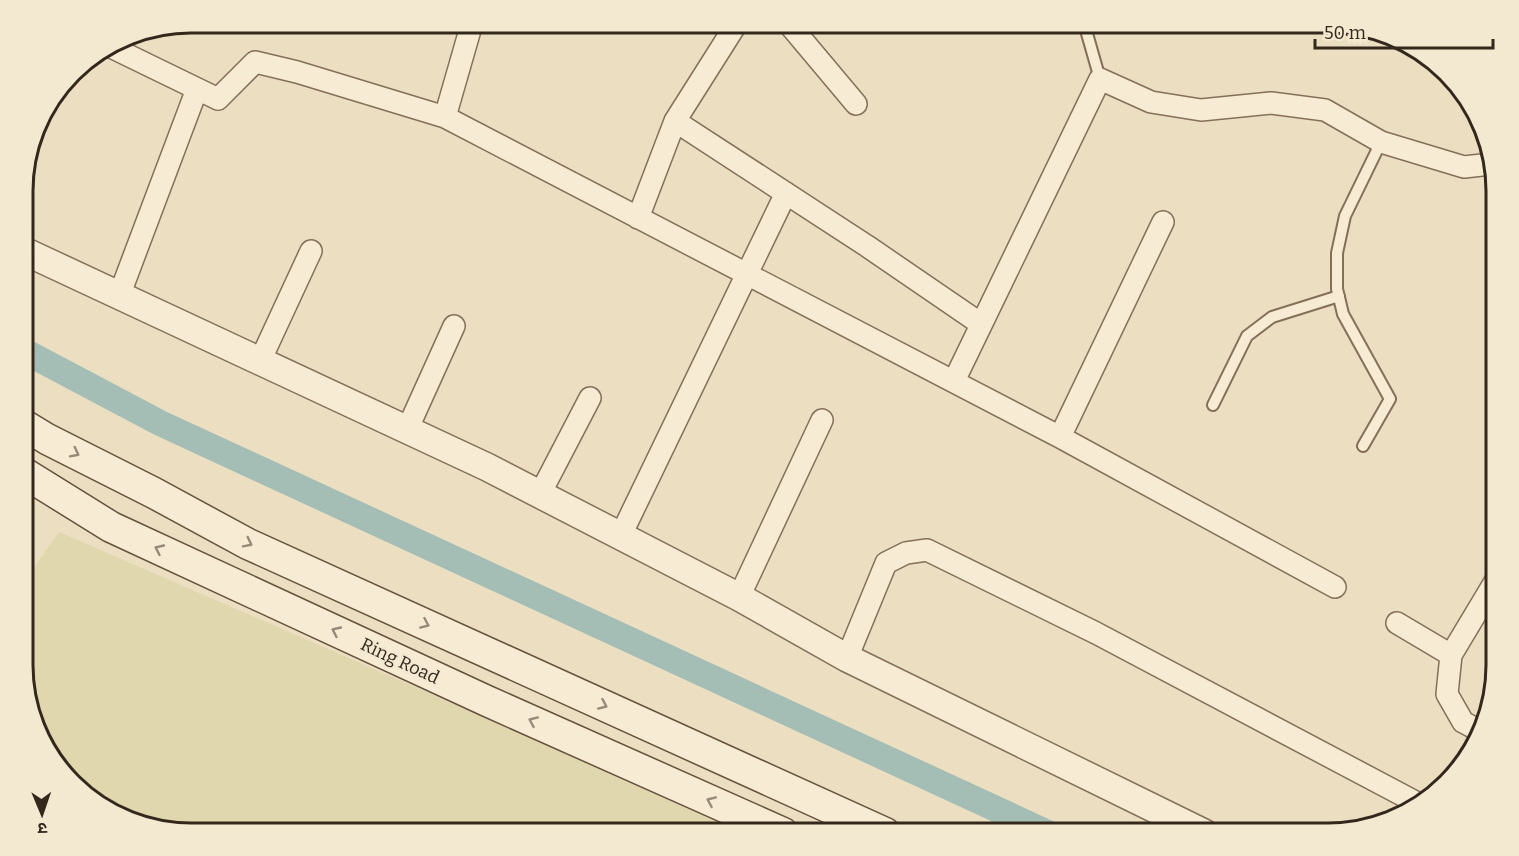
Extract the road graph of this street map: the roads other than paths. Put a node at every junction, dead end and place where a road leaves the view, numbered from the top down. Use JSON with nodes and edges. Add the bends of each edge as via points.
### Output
{"nodes":[{"id":1,"x":469,"y":33,"type":"edge"},
{"id":2,"x":730,"y":33,"type":"edge"},
{"id":3,"x":801,"y":33,"type":"edge"},
{"id":4,"x":1087,"y":33,"type":"edge"},
{"id":5,"x":119,"y":51,"type":"edge"},
{"id":6,"x":1100,"y":79,"type":"junction"},
{"id":7,"x":198,"y":89,"type":"junction"},
{"id":8,"x":856,"y":104,"type":"dead end"},
{"id":9,"x":445,"y":117,"type":"junction"},
{"id":10,"x":675,"y":121,"type":"junction"},
{"id":11,"x":1381,"y":141,"type":"junction"},
{"id":12,"x":1484,"y":165,"type":"edge"},
{"id":13,"x":786,"y":194,"type":"junction"},
{"id":14,"x":638,"y":218,"type":"junction"},
{"id":15,"x":1163,"y":222,"type":"dead end"},
{"id":16,"x":311,"y":251,"type":"dead end"},
{"id":17,"x":33,"y":255,"type":"edge"},
{"id":18,"x":747,"y":274,"type":"junction"},
{"id":19,"x":119,"y":296,"type":"junction"},
{"id":20,"x":1339,"y":296,"type":"junction"},
{"id":21,"x":981,"y":324,"type":"junction"},
{"id":22,"x":454,"y":326,"type":"dead end"},
{"id":23,"x":260,"y":361,"type":"junction"},
{"id":24,"x":954,"y":381,"type":"junction"},
{"id":25,"x":590,"y":398,"type":"dead end"},
{"id":26,"x":1213,"y":405,"type":"dead end"},
{"id":27,"x":822,"y":420,"type":"dead end"},
{"id":28,"x":33,"y":430,"type":"edge"},
{"id":29,"x":407,"y":430,"type":"junction"},
{"id":30,"x":1060,"y":437,"type":"junction"},
{"id":31,"x":1363,"y":446,"type":"dead end"},
{"id":32,"x":33,"y":479,"type":"edge"},
{"id":33,"x":540,"y":494,"type":"junction"},
{"id":34,"x":621,"y":535,"type":"junction"},
{"id":35,"x":1335,"y":587,"type":"dead end"},
{"id":36,"x":739,"y":597,"type":"junction"},
{"id":37,"x":1486,"y":597,"type":"edge"},
{"id":38,"x":1397,"y":623,"type":"dead end"},
{"id":39,"x":1451,"y":655,"type":"junction"},
{"id":40,"x":848,"y":658,"type":"junction"},
{"id":41,"x":1473,"y":727,"type":"edge"},
{"id":42,"x":1410,"y":799,"type":"edge"},
{"id":43,"x":761,"y":823,"type":"edge"},
{"id":44,"x":863,"y":823,"type":"edge"},
{"id":45,"x":1184,"y":823,"type":"edge"}],
"edges":[{"from":1,"to":9,"type":"street"},
{"from":2,"to":10,"type":"street"},
{"from":3,"to":8,"type":"street"},
{"from":4,"to":6,"type":"lane"},
{"from":5,"to":7,"type":"street"},
{"from":6,"to":11,"type":"street","via":[[1151,102],[1202,110],[1271,103],[1325,110]]},
{"from":6,"to":21,"type":"street"},
{"from":7,"to":9,"type":"street","via":[[218,99],[255,62]]},
{"from":7,"to":19,"type":"street"},
{"from":9,"to":14,"type":"street"},
{"from":10,"to":13,"type":"street"},
{"from":10,"to":14,"type":"street"},
{"from":11,"to":12,"type":"street","via":[[1464,167]]},
{"from":11,"to":20,"type":"lane","via":[[1345,216],[1337,253]]},
{"from":13,"to":18,"type":"street"},
{"from":13,"to":21,"type":"street"},
{"from":14,"to":18,"type":"street"},
{"from":15,"to":30,"type":"street"},
{"from":16,"to":23,"type":"street"},
{"from":17,"to":19,"type":"street"},
{"from":18,"to":24,"type":"street"},
{"from":18,"to":34,"type":"street"},
{"from":19,"to":23,"type":"street"},
{"from":20,"to":26,"type":"lane","via":[[1272,316],[1247,336]]},
{"from":20,"to":31,"type":"lane","via":[[1343,314],[1390,399]]},
{"from":21,"to":24,"type":"street"},
{"from":22,"to":29,"type":"street"},
{"from":23,"to":29,"type":"street"},
{"from":24,"to":30,"type":"street"},
{"from":25,"to":33,"type":"street"},
{"from":27,"to":36,"type":"street"},
{"from":28,"to":44,"type":"main road","one_way":true,"via":[[248,544]]},
{"from":29,"to":33,"type":"street"},
{"from":30,"to":35,"type":"street"},
{"from":43,"to":32,"type":"main road","name":"Ring Road","one_way":true,"via":[[111,527]]},
{"from":33,"to":34,"type":"street"},
{"from":34,"to":36,"type":"street"},
{"from":36,"to":40,"type":"street"},
{"from":37,"to":39,"type":"street"},
{"from":38,"to":39,"type":"street"},
{"from":39,"to":41,"type":"street","via":[[1447,694],[1463,722]]},
{"from":40,"to":42,"type":"street","via":[[886,563],[906,553],[927,550],[1095,633]]},
{"from":40,"to":45,"type":"street"}]}
